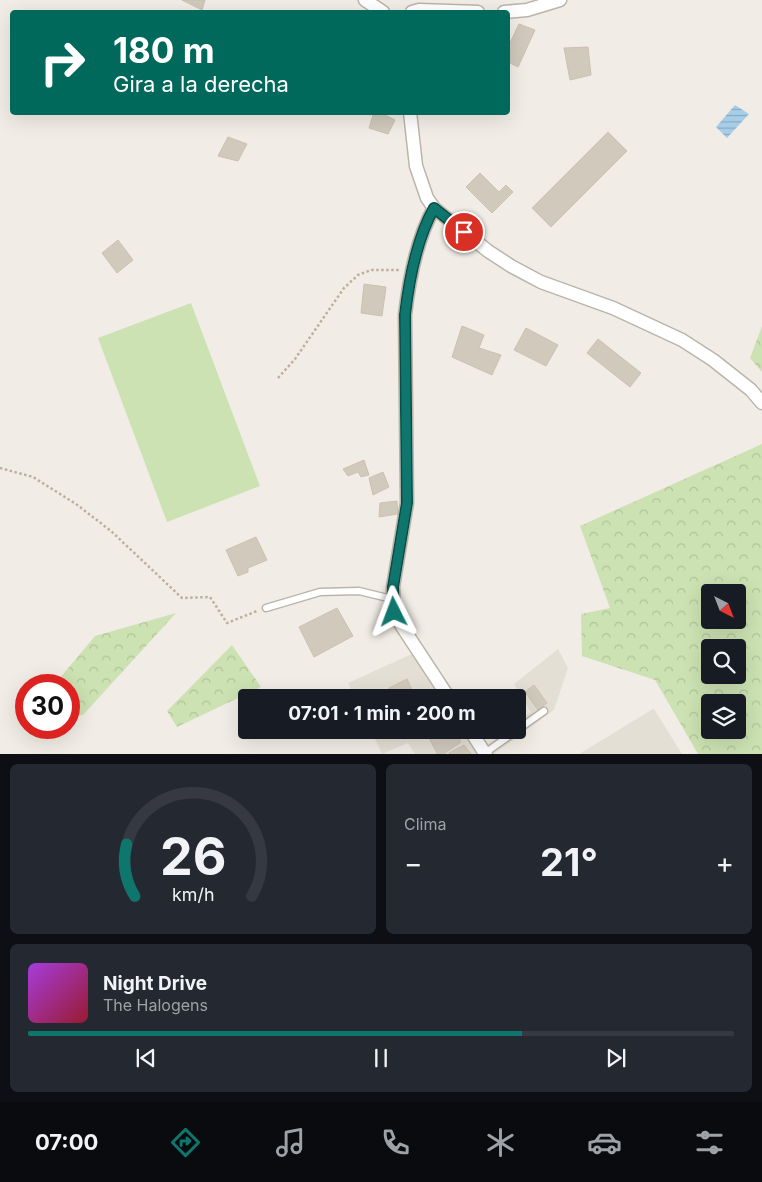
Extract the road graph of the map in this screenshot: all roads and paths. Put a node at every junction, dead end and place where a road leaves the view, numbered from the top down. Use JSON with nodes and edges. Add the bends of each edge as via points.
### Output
{"nodes":[{"id":1,"x":364,"y":0,"type":"edge"},
{"id":2,"x":560,"y":0,"type":"edge"},
{"id":3,"x":380,"y":10,"type":"edge"},
{"id":4,"x":510,"y":11,"type":"edge"},
{"id":5,"x":410,"y":115,"type":"edge"},
{"id":6,"x":434,"y":208,"type":"junction"},
{"id":7,"x":413,"y":270,"type":"junction"},
{"id":8,"x":278,"y":378,"type":"dead end"},
{"id":9,"x":762,"y":403,"type":"edge"},
{"id":10,"x":0,"y":468,"type":"edge"},
{"id":11,"x":392,"y":599,"type":"junction"},
{"id":12,"x":266,"y":608,"type":"joint"},
{"id":13,"x":444,"y":689,"type":"edge"},
{"id":14,"x":544,"y":711,"type":"dead end"},
{"id":15,"x":476,"y":739,"type":"edge"},
{"id":16,"x":485,"y":754,"type":"edge"}],
"edges":[{"from":1,"to":3,"type":"street"},
{"from":2,"to":4,"type":"street"},
{"from":5,"to":6,"type":"street","via":[[416,166]]},
{"from":6,"to":7,"type":"street","via":[[426,222]]},
{"from":6,"to":9,"type":"street","via":[[510,266],[682,340],[713,360],[751,390]]},
{"from":7,"to":8,"type":"path","via":[[371,270],[358,275],[344,288]]},
{"from":7,"to":11,"type":"street","via":[[405,315],[407,503]]},
{"from":10,"to":12,"type":"path","via":[[33,477],[76,504],[111,531],[182,598],[210,597],[227,623]]},
{"from":11,"to":12,"type":"lane","via":[[359,590],[320,592]]},
{"from":11,"to":13,"type":"street","via":[[394,612],[403,628]]},
{"from":14,"to":16,"type":"lane"},
{"from":15,"to":16,"type":"street"}]}
